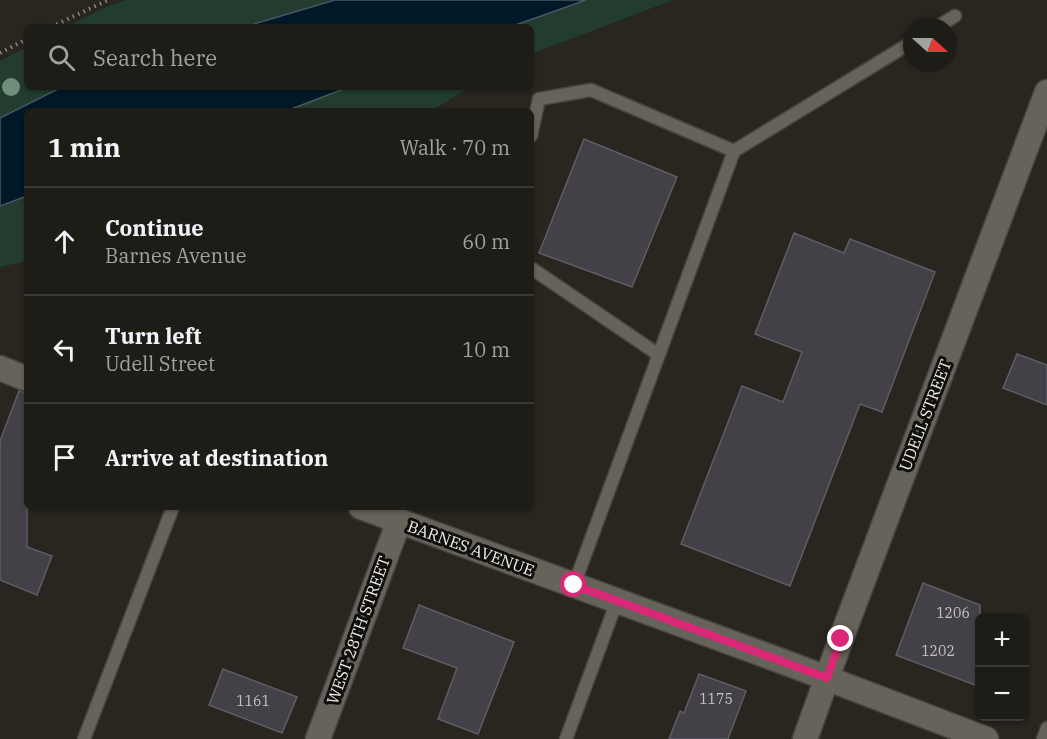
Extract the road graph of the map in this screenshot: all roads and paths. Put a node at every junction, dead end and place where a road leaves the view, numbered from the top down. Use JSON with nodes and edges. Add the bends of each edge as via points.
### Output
{"nodes":[{"id":1,"x":108,"y":0,"type":"edge"},
{"id":2,"x":955,"y":16,"type":"dead end"},
{"id":3,"x":952,"y":18,"type":"edge"},
{"id":4,"x":57,"y":24,"type":"edge"},
{"id":5,"x":24,"y":41,"type":"edge"},
{"id":6,"x":903,"y":48,"type":"edge"},
{"id":7,"x":0,"y":53,"type":"edge"},
{"id":8,"x":1047,"y":92,"type":"edge"},
{"id":9,"x":534,"y":122,"type":"edge"},
{"id":10,"x":734,"y":151,"type":"junction"},
{"id":11,"x":534,"y":270,"type":"edge"},
{"id":12,"x":659,"y":355,"type":"junction"},
{"id":13,"x":0,"y":368,"type":"edge"},
{"id":14,"x":24,"y":378,"type":"edge"},
{"id":15,"x":172,"y":510,"type":"edge"},
{"id":16,"x":369,"y":510,"type":"edge"},
{"id":17,"x":399,"y":521,"type":"junction"},
{"id":18,"x":574,"y":585,"type":"junction"},
{"id":19,"x":617,"y":601,"type":"junction"},
{"id":20,"x":827,"y":678,"type":"junction"},
{"id":21,"x":1047,"y":728,"type":"edge"},
{"id":22,"x":84,"y":739,"type":"edge"},
{"id":23,"x":318,"y":739,"type":"edge"},
{"id":24,"x":566,"y":739,"type":"edge"},
{"id":25,"x":805,"y":739,"type":"edge"},
{"id":26,"x":986,"y":739,"type":"edge"},
{"id":27,"x":1043,"y":739,"type":"edge"}],
"edges":[{"from":1,"to":4,"type":"path"},
{"from":2,"to":3,"type":"lane"},
{"from":5,"to":7,"type":"path"},
{"from":6,"to":10,"type":"lane"},
{"from":8,"to":20,"type":"street","name":"UDELL STREET"},
{"from":9,"to":10,"type":"lane","via":[[539,99],[591,90]]},
{"from":10,"to":12,"type":"lane"},
{"from":11,"to":12,"type":"lane"},
{"from":12,"to":18,"type":"lane"},
{"from":13,"to":14,"type":"street"},
{"from":15,"to":22,"type":"lane"},
{"from":16,"to":17,"type":"street","name":"BARNES AVENUE"},
{"from":17,"to":18,"type":"street","name":"BARNES AVENUE"},
{"from":17,"to":23,"type":"street","name":"WEST 28TH STREET"},
{"from":18,"to":19,"type":"street","name":"BARNES AVENUE"},
{"from":19,"to":20,"type":"street","name":"BARNES AVENUE"},
{"from":19,"to":24,"type":"lane"},
{"from":20,"to":25,"type":"street","name":"UDELL STREET"},
{"from":20,"to":26,"type":"street","name":"BARNES AVENUE"},
{"from":21,"to":27,"type":"lane"}]}
